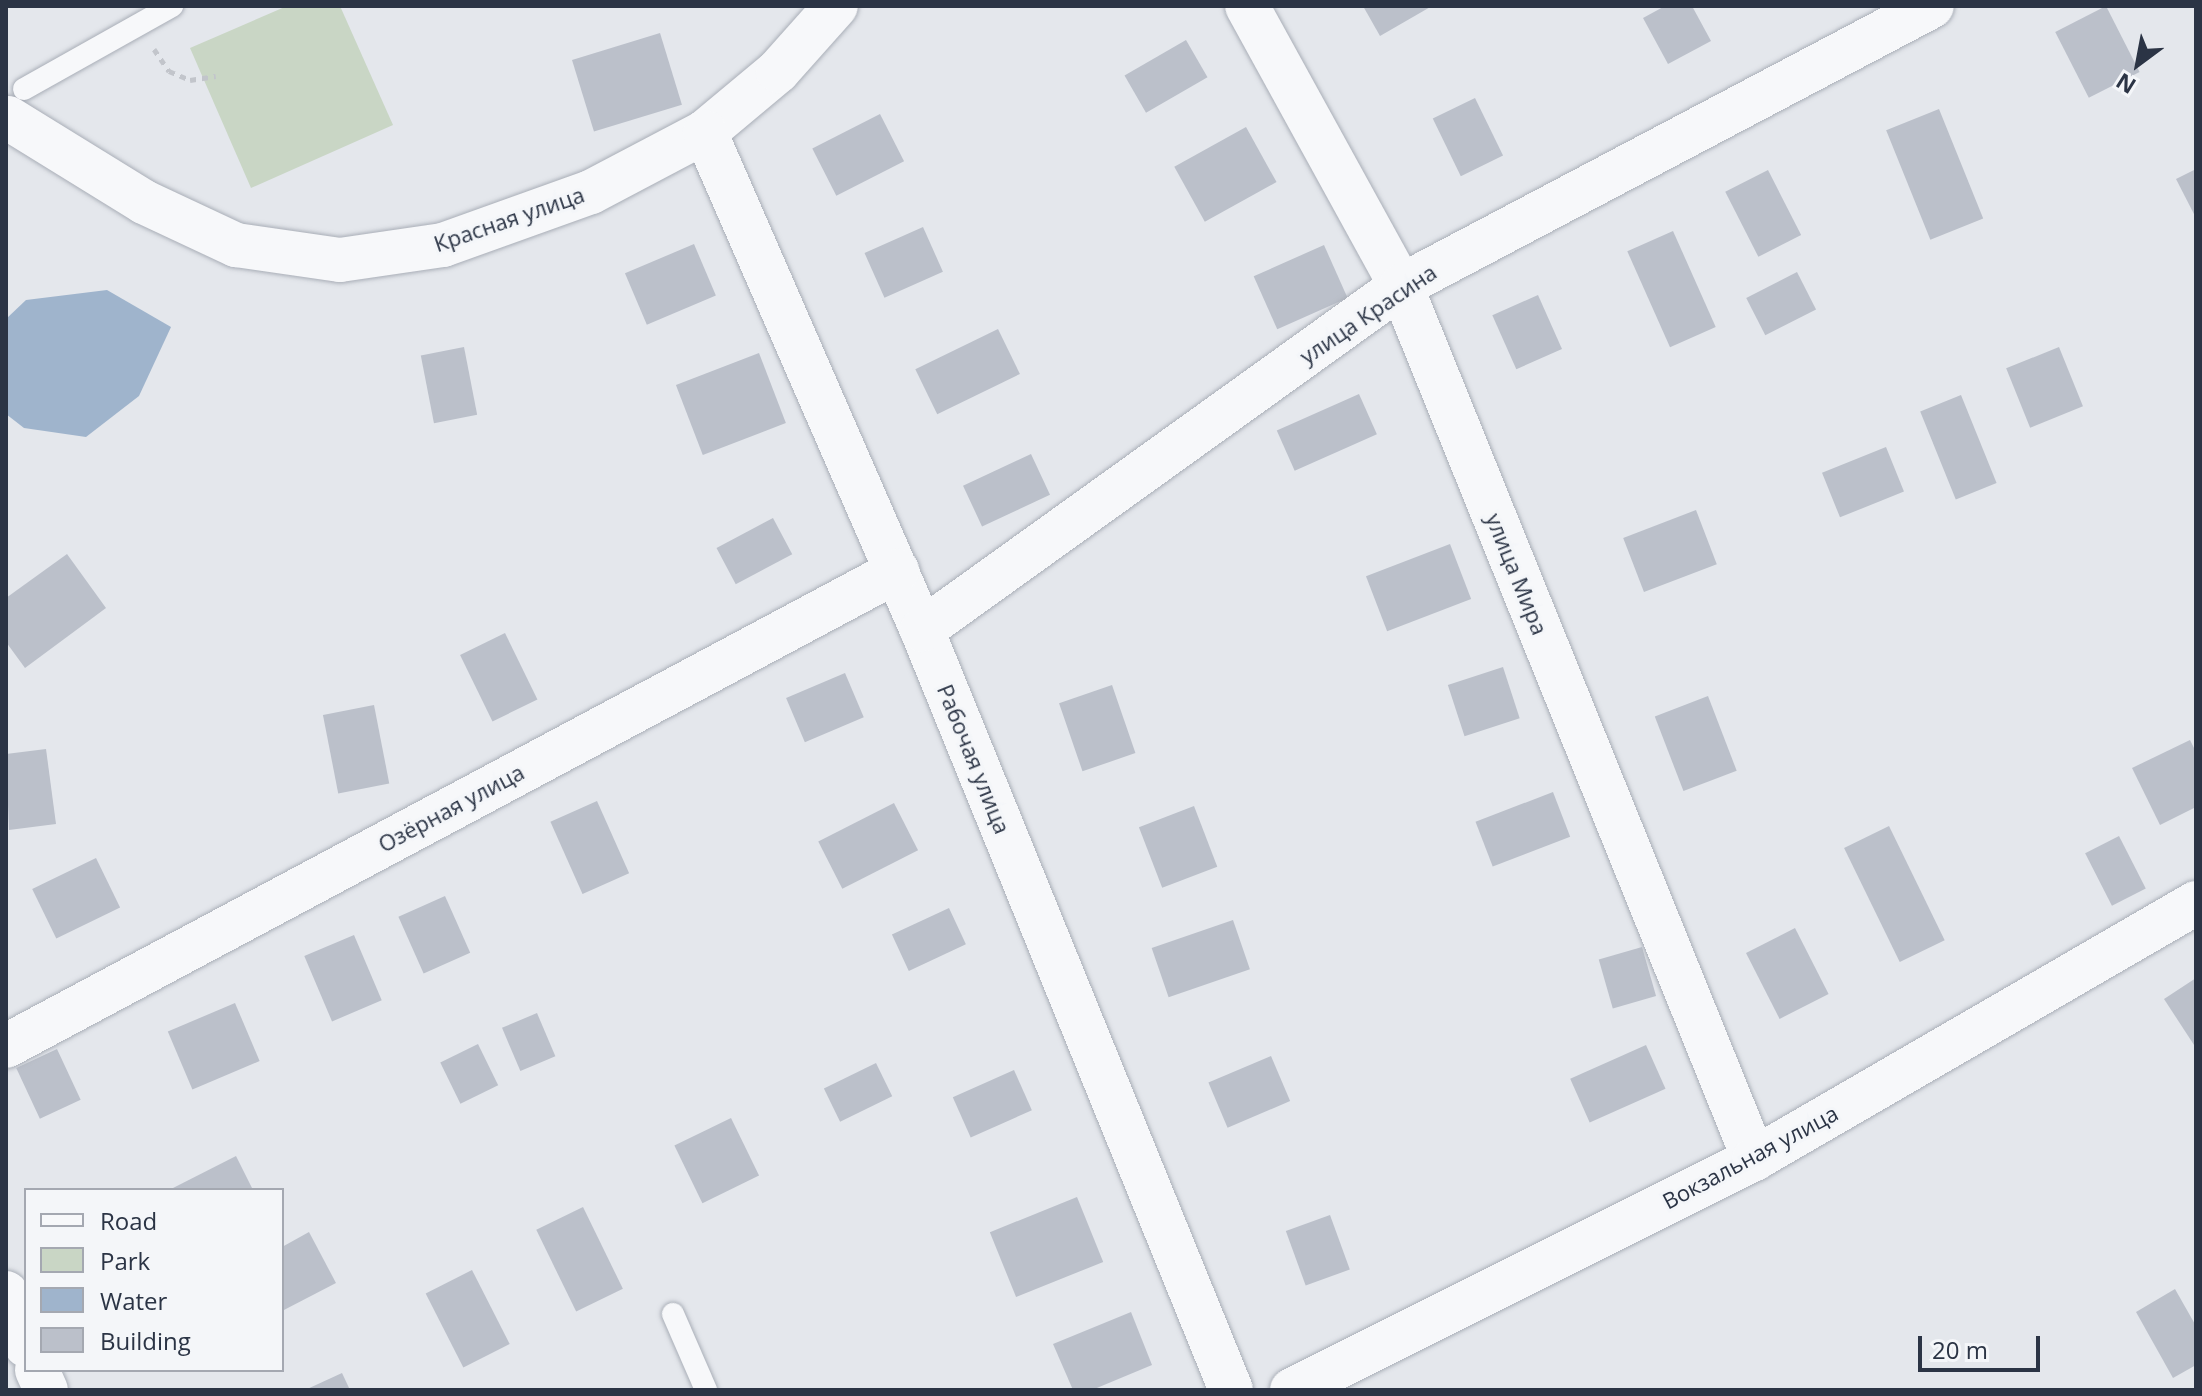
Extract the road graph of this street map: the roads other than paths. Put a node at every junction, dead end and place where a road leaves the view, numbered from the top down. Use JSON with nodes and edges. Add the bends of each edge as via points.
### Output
{"nodes":[{"id":1,"x":172,"y":6,"type":"edge"},
{"id":2,"x":836,"y":6,"type":"edge"},
{"id":3,"x":1247,"y":6,"type":"edge"},
{"id":4,"x":1932,"y":6,"type":"edge"},
{"id":5,"x":10,"y":102,"type":"edge"},
{"id":6,"x":705,"y":132,"type":"junction"},
{"id":7,"x":1401,"y":286,"type":"junction"},
{"id":8,"x":897,"y":571,"type":"junction"},
{"id":9,"x":922,"y":630,"type":"junction"},
{"id":10,"x":2196,"y":903,"type":"edge"},
{"id":11,"x":6,"y":1046,"type":"edge"},
{"id":12,"x":1754,"y":1159,"type":"junction"},
{"id":13,"x":6,"y":1293,"type":"edge"},
{"id":14,"x":673,"y":1314,"type":"dead end"},
{"id":15,"x":24,"y":1340,"type":"edge"},
{"id":16,"x":706,"y":1390,"type":"edge"},
{"id":17,"x":1231,"y":1390,"type":"edge"},
{"id":18,"x":1292,"y":1390,"type":"edge"}],
"edges":[{"from":1,"to":5,"type":"lane"},
{"from":2,"to":6,"type":"street","name":"Красная улица","via":[[778,71]]},
{"from":3,"to":7,"type":"street","name":"улица Мира"},
{"from":4,"to":7,"type":"street","name":"улица Красина"},
{"from":5,"to":6,"type":"street","name":"Красная улица","via":[[144,202],[236,245],[340,260],[443,245],[591,192]]},
{"from":6,"to":8,"type":"street","name":"Рабочая улица"},
{"from":7,"to":9,"type":"street","name":"улица Красина"},
{"from":7,"to":12,"type":"street","name":"улица Мира"},
{"from":8,"to":9,"type":"street","name":"Рабочая улица"},
{"from":8,"to":11,"type":"street","name":"Озёрная улица"},
{"from":9,"to":17,"type":"street","name":"Рабочая улица"},
{"from":10,"to":12,"type":"street","name":"Вокзальная улица"},
{"from":12,"to":18,"type":"street","name":"Вокзальная улица"},
{"from":13,"to":15,"type":"street"},
{"from":14,"to":16,"type":"lane"}]}
